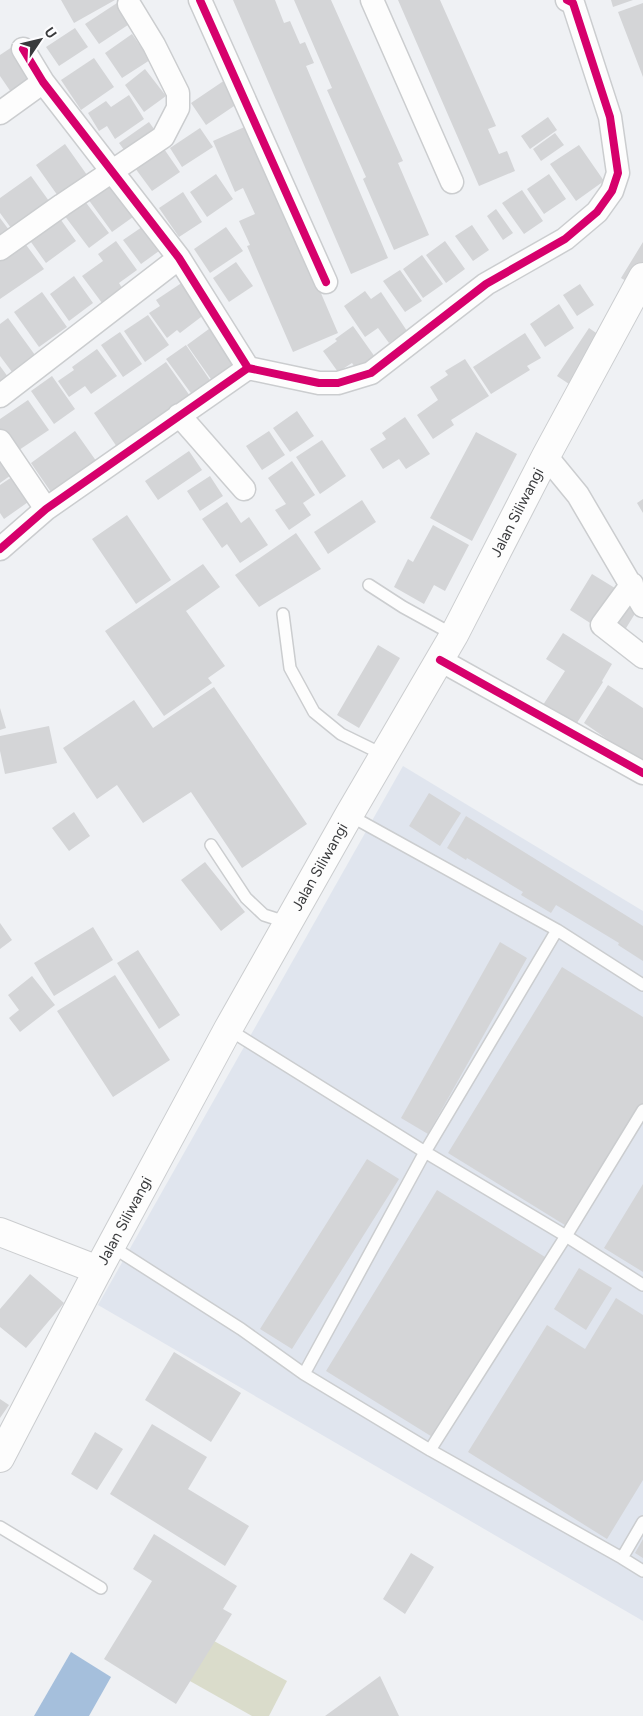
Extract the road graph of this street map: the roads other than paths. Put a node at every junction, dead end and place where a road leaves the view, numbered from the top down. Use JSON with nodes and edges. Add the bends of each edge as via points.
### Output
{"nodes":[{"id":1,"x":200,"y":0,"type":"edge"},
{"id":2,"x":372,"y":0,"type":"edge"},
{"id":3,"x":567,"y":0,"type":"edge"},
{"id":4,"x":129,"y":4,"type":"dead end"},
{"id":5,"x":23,"y":49,"type":"dead end"},
{"id":6,"x":43,"y":82,"type":"junction"},
{"id":7,"x":0,"y":113,"type":"edge"},
{"id":8,"x":113,"y":171,"type":"junction"},
{"id":9,"x":452,"y":182,"type":"dead end"},
{"id":10,"x":0,"y":249,"type":"edge"},
{"id":11,"x":179,"y":258,"type":"junction"},
{"id":12,"x":643,"y":277,"type":"edge"},
{"id":13,"x":326,"y":282,"type":"dead end"},
{"id":14,"x":248,"y":368,"type":"junction"},
{"id":15,"x":0,"y":396,"type":"edge"},
{"id":16,"x":179,"y":415,"type":"junction"},
{"id":17,"x":0,"y":441,"type":"edge"},
{"id":18,"x":546,"y":456,"type":"junction"},
{"id":19,"x":244,"y":489,"type":"dead end"},
{"id":20,"x":46,"y":509,"type":"junction"},
{"id":21,"x":0,"y":549,"type":"edge"},
{"id":22,"x":632,"y":584,"type":"junction"},
{"id":23,"x":369,"y":585,"type":"dead end"},
{"id":24,"x":643,"y":606,"type":"edge"},
{"id":25,"x":283,"y":614,"type":"dead end"},
{"id":26,"x":454,"y":635,"type":"junction"},
{"id":27,"x":643,"y":658,"type":"edge"},
{"id":28,"x":440,"y":660,"type":"junction"},
{"id":29,"x":384,"y":755,"type":"junction"},
{"id":30,"x":643,"y":773,"type":"edge"},
{"id":31,"x":349,"y":815,"type":"junction"},
{"id":32,"x":211,"y":845,"type":"dead end"},
{"id":33,"x":288,"y":923,"type":"junction"},
{"id":34,"x":557,"y":930,"type":"junction"},
{"id":35,"x":643,"y":985,"type":"edge"},
{"id":36,"x":228,"y":1029,"type":"junction"},
{"id":37,"x":643,"y":1110,"type":"edge"},
{"id":38,"x":425,"y":1152,"type":"junction"},
{"id":39,"x":0,"y":1232,"type":"edge"},
{"id":40,"x":566,"y":1236,"type":"junction"},
{"id":41,"x":111,"y":1246,"type":"junction"},
{"id":42,"x":98,"y":1270,"type":"junction"},
{"id":43,"x":643,"y":1285,"type":"edge"},
{"id":44,"x":304,"y":1374,"type":"junction"},
{"id":45,"x":430,"y":1450,"type":"junction"},
{"id":46,"x":0,"y":1458,"type":"edge"},
{"id":47,"x":643,"y":1522,"type":"edge"},
{"id":48,"x":0,"y":1527,"type":"edge"},
{"id":49,"x":622,"y":1558,"type":"junction"},
{"id":50,"x":643,"y":1571,"type":"edge"},
{"id":51,"x":101,"y":1588,"type":"dead end"}],
"edges":[{"from":1,"to":13,"type":"street"},
{"from":2,"to":9,"type":"street"},
{"from":3,"to":14,"type":"street","via":[[573,4],[613,135],[618,173],[612,191],[597,212],[565,239],[486,284],[371,373],[338,383],[319,383]]},
{"from":4,"to":8,"type":"street","via":[[171,78],[178,93],[178,108],[163,137]]},
{"from":5,"to":6,"type":"street"},
{"from":6,"to":7,"type":"street"},
{"from":6,"to":8,"type":"street"},
{"from":8,"to":10,"type":"street"},
{"from":8,"to":11,"type":"street"},
{"from":11,"to":14,"type":"street"},
{"from":11,"to":15,"type":"street"},
{"from":12,"to":18,"type":"main road","name":"Jalan Siliwangi"},
{"from":14,"to":16,"type":"street"},
{"from":16,"to":19,"type":"street"},
{"from":16,"to":20,"type":"street"},
{"from":17,"to":20,"type":"street"},
{"from":18,"to":22,"type":"street","via":[[578,495]]},
{"from":18,"to":26,"type":"main road","name":"Jalan Siliwangi"},
{"from":20,"to":21,"type":"street"},
{"from":22,"to":24,"type":"street"},
{"from":22,"to":27,"type":"street","via":[[602,625]]},
{"from":23,"to":26,"type":"lane"},
{"from":25,"to":29,"type":"lane","via":[[290,668],[314,712],[342,734]]},
{"from":26,"to":28,"type":"main road","name":"Jalan Siliwangi"},
{"from":28,"to":29,"type":"main road","name":"Jalan Siliwangi"},
{"from":28,"to":30,"type":"street"},
{"from":29,"to":31,"type":"main road","name":"Jalan Siliwangi"},
{"from":31,"to":33,"type":"main road","name":"Jalan Siliwangi"},
{"from":31,"to":34,"type":"lane"},
{"from":32,"to":33,"type":"lane","via":[[246,898],[264,916]]},
{"from":33,"to":36,"type":"main road","name":"Jalan Siliwangi"},
{"from":34,"to":35,"type":"lane"},
{"from":34,"to":38,"type":"lane"},
{"from":36,"to":38,"type":"lane"},
{"from":36,"to":41,"type":"main road","name":"Jalan Siliwangi"},
{"from":37,"to":40,"type":"lane"},
{"from":38,"to":40,"type":"lane"},
{"from":38,"to":44,"type":"lane"},
{"from":39,"to":42,"type":"main road"},
{"from":40,"to":43,"type":"lane"},
{"from":40,"to":45,"type":"lane"},
{"from":41,"to":42,"type":"main road","name":"Jalan Siliwangi"},
{"from":41,"to":44,"type":"lane","via":[[241,1329]]},
{"from":42,"to":46,"type":"main road","name":"Jalan Siliwangi"},
{"from":44,"to":45,"type":"lane"},
{"from":45,"to":49,"type":"lane"},
{"from":47,"to":49,"type":"lane"},
{"from":48,"to":51,"type":"lane"},
{"from":49,"to":50,"type":"lane"}]}
